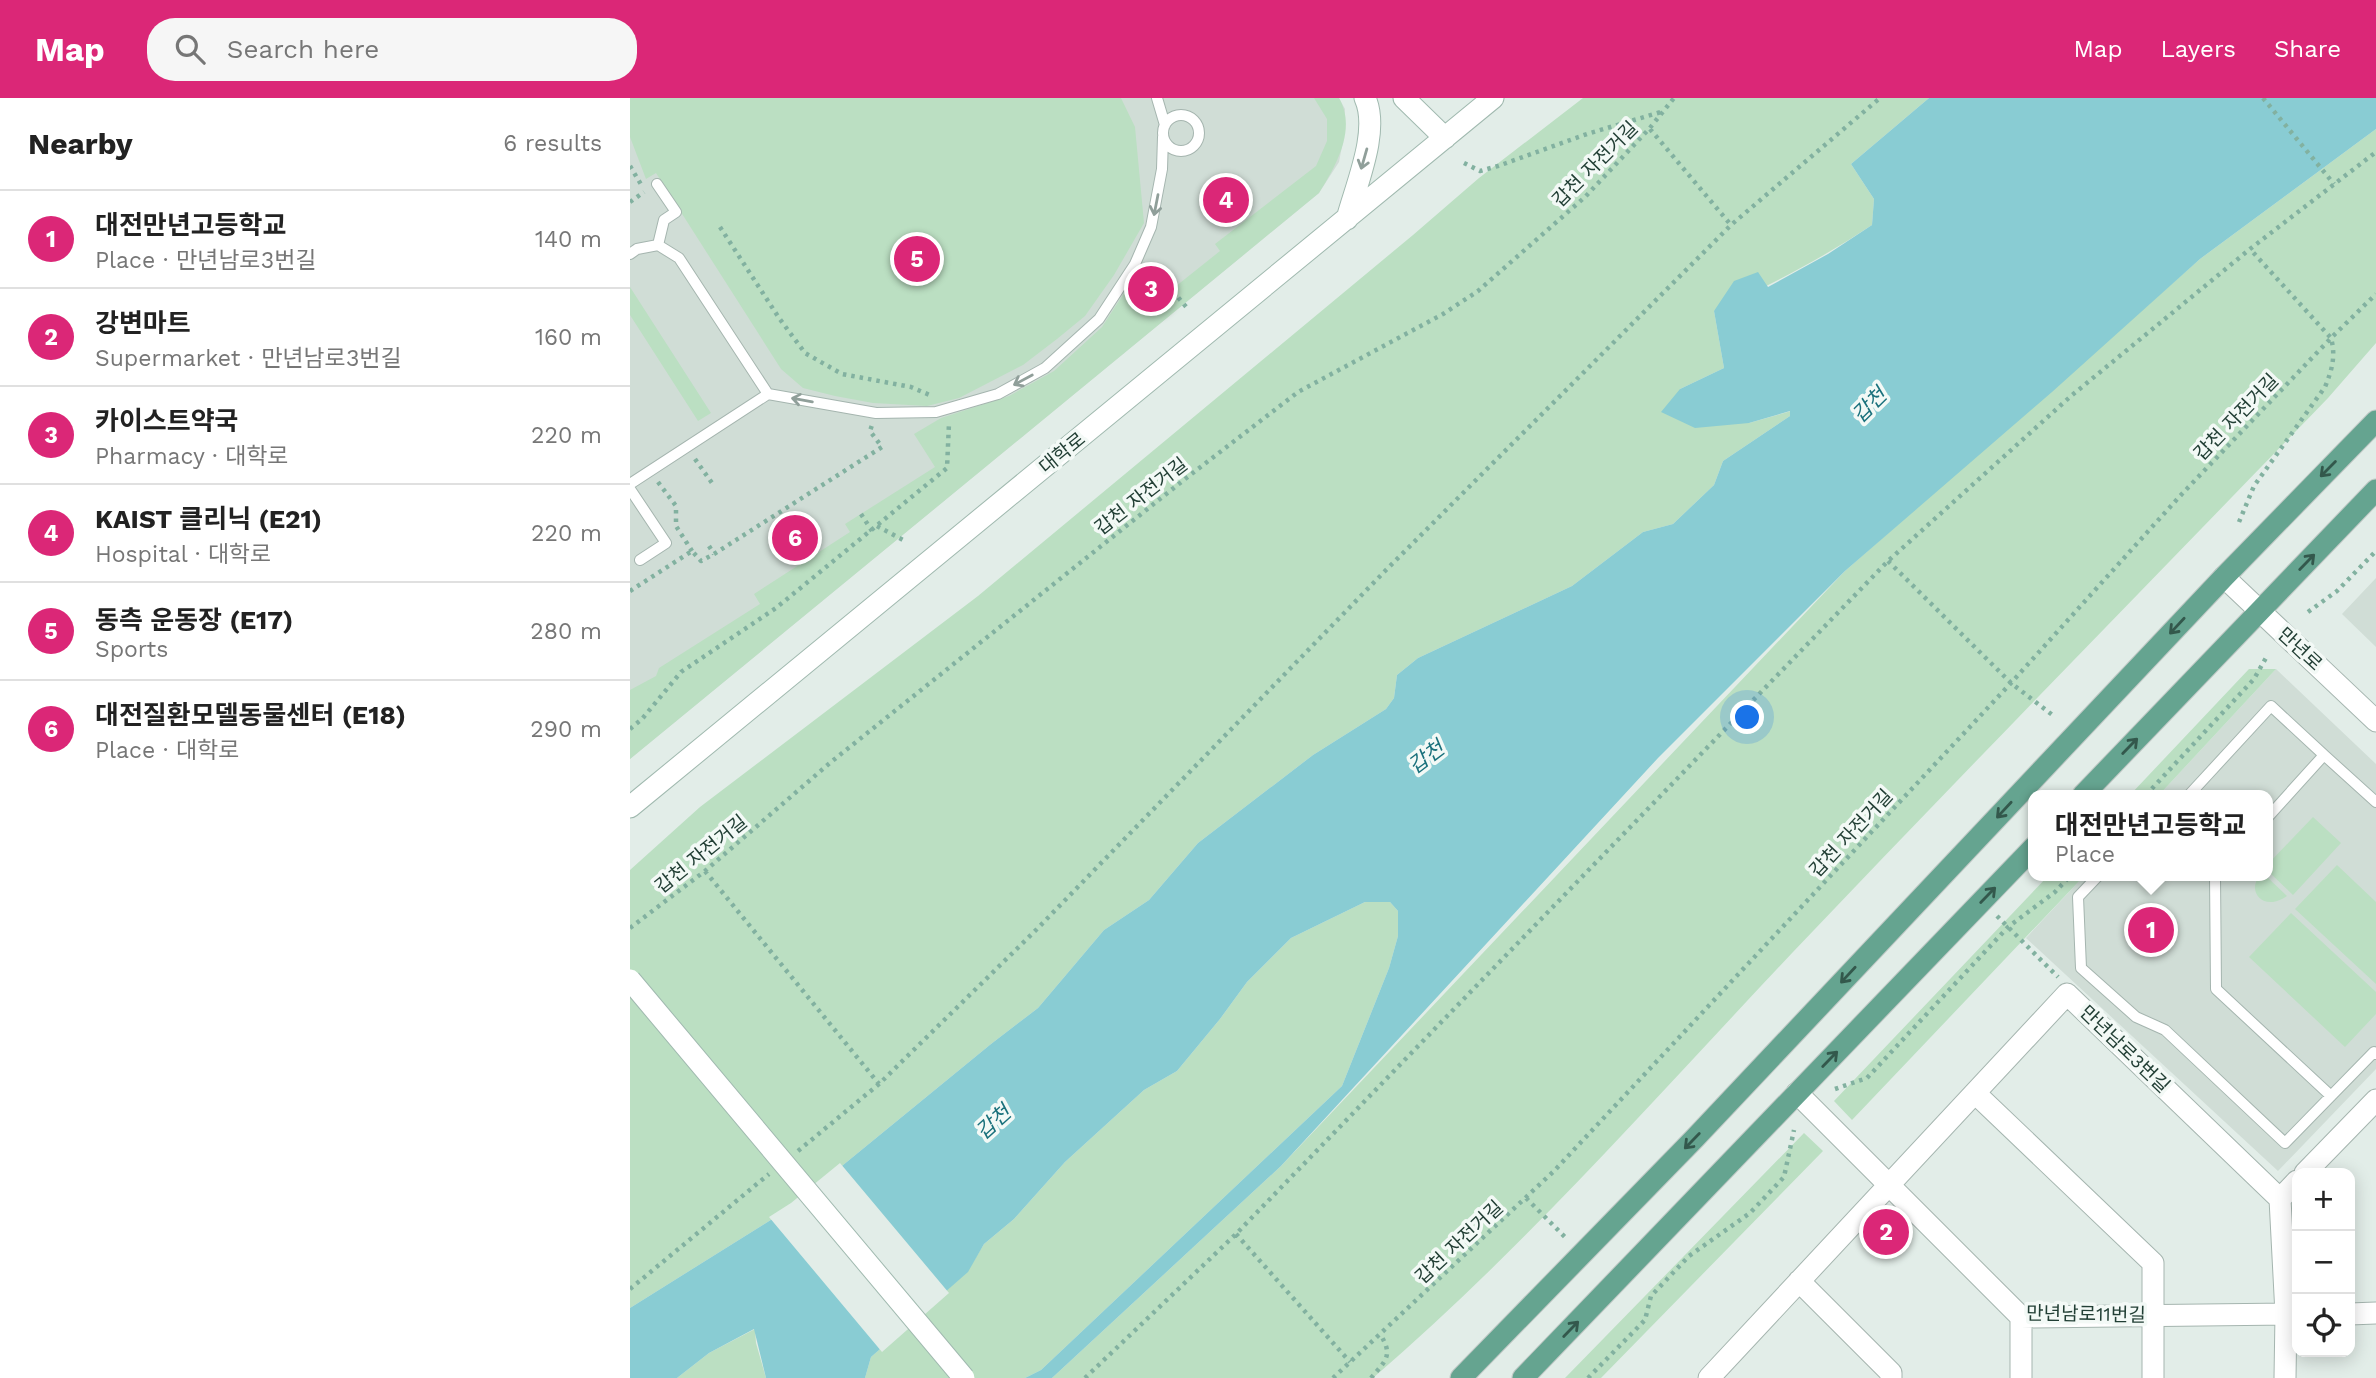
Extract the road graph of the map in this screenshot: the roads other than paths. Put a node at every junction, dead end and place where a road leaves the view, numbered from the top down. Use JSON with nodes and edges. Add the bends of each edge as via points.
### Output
{"nodes":[{"id":1,"x":1157,"y":98,"type":"edge"},
{"id":2,"x":1366,"y":98,"type":"edge"},
{"id":3,"x":1404,"y":98,"type":"edge"},
{"id":4,"x":1493,"y":98,"type":"edge"},
{"id":5,"x":1446,"y":138,"type":"junction"},
{"id":6,"x":657,"y":184,"type":"dead end"},
{"id":7,"x":1347,"y":219,"type":"junction"},
{"id":8,"x":658,"y":245,"type":"junction"},
{"id":9,"x":630,"y":254,"type":"edge"},
{"id":10,"x":768,"y":394,"type":"junction"},
{"id":11,"x":2376,"y":421,"type":"edge"},
{"id":12,"x":630,"y":486,"type":"edge"},
{"id":13,"x":2376,"y":490,"type":"edge"},
{"id":14,"x":640,"y":560,"type":"dead end"},
{"id":15,"x":2224,"y":577,"type":"junction"},
{"id":16,"x":2260,"y":611,"type":"junction"},
{"id":17,"x":2376,"y":721,"type":"edge"},
{"id":18,"x":2323,"y":755,"type":"junction"},
{"id":19,"x":2088,"y":790,"type":"edge"},
{"id":20,"x":2194,"y":790,"type":"edge"},
{"id":21,"x":2376,"y":802,"type":"edge"},
{"id":22,"x":631,"y":809,"type":"edge"},
{"id":23,"x":2273,"y":811,"type":"edge"},
{"id":24,"x":2028,"y":853,"type":"edge"},
{"id":25,"x":2093,"y":881,"type":"edge"},
{"id":26,"x":2216,"y":881,"type":"edge"},
{"id":27,"x":630,"y":980,"type":"edge"},
{"id":28,"x":2376,"y":1054,"type":"edge"},
{"id":29,"x":1797,"y":1093,"type":"junction"},
{"id":30,"x":1975,"y":1093,"type":"junction"},
{"id":31,"x":2331,"y":1096,"type":"junction"},
{"id":32,"x":2376,"y":1100,"type":"edge"},
{"id":33,"x":2310,"y":1168,"type":"edge"},
{"id":34,"x":1890,"y":1184,"type":"junction"},
{"id":35,"x":2292,"y":1186,"type":"edge"},
{"id":36,"x":2280,"y":1199,"type":"junction"},
{"id":37,"x":1799,"y":1282,"type":"junction"},
{"id":38,"x":2376,"y":1313,"type":"edge"},
{"id":39,"x":2292,"y":1314,"type":"edge"},
{"id":40,"x":2355,"y":1314,"type":"edge"},
{"id":41,"x":2154,"y":1316,"type":"junction"},
{"id":42,"x":2021,"y":1317,"type":"junction"},
{"id":43,"x":964,"y":1378,"type":"edge"},
{"id":44,"x":1461,"y":1378,"type":"edge"},
{"id":45,"x":1523,"y":1378,"type":"edge"},
{"id":46,"x":1709,"y":1378,"type":"edge"},
{"id":47,"x":1891,"y":1378,"type":"edge"},
{"id":48,"x":2021,"y":1378,"type":"edge"},
{"id":49,"x":2153,"y":1378,"type":"edge"},
{"id":50,"x":2285,"y":1378,"type":"edge"}],
"edges":[{"from":1,"to":10,"type":"lane","one_way":true,"via":[[1164,131],[1163,169],[1151,226],[1135,264],[1099,319],[1045,368],[998,394],[936,412],[876,413]]},
{"from":2,"to":7,"type":"street","one_way":true,"via":[[1369,141]]},
{"from":3,"to":5,"type":"street"},
{"from":4,"to":5,"type":"street","name":"대학로"},
{"from":5,"to":7,"type":"street","name":"대학로"},
{"from":6,"to":8,"type":"lane","via":[[676,212],[664,220]]},
{"from":7,"to":22,"type":"street","name":"대학로"},
{"from":8,"to":9,"type":"lane"},
{"from":8,"to":10,"type":"lane","via":[[679,258]]},
{"from":10,"to":12,"type":"lane"},
{"from":11,"to":15,"type":"main road","one_way":true},
{"from":12,"to":14,"type":"lane","via":[[666,544]]},
{"from":16,"to":13,"type":"main road","one_way":true},
{"from":15,"to":16,"type":"street","name":"만년로"},
{"from":15,"to":44,"type":"main road","one_way":true,"via":[[1695,1138]]},
{"from":16,"to":17,"type":"street","name":"만년로"},
{"from":19,"to":16,"type":"main road","one_way":true},
{"from":18,"to":20,"type":"lane","via":[[2271,706]]},
{"from":18,"to":21,"type":"lane"},
{"from":18,"to":23,"type":"lane"},
{"from":29,"to":24,"type":"main road","one_way":true},
{"from":25,"to":31,"type":"lane","via":[[2078,897],[2081,968],[2136,1017],[2165,1030],[2285,1143]]},
{"from":26,"to":31,"type":"lane","via":[[2216,989]]},
{"from":27,"to":43,"type":"street","bridge":true},
{"from":28,"to":31,"type":"lane"},
{"from":29,"to":34,"type":"street","name":"만년남로11번길"},
{"from":45,"to":29,"type":"main road","one_way":true},
{"from":30,"to":34,"type":"street","name":"만년남로3번길"},
{"from":30,"to":36,"type":"street","name":"만년남로3번길","via":[[2067,994]]},
{"from":30,"to":41,"type":"street","via":[[2153,1263]]},
{"from":32,"to":33,"type":"street"},
{"from":34,"to":37,"type":"street","name":"만년남로3번길"},
{"from":34,"to":42,"type":"street","name":"만년남로11번길"},
{"from":35,"to":36,"type":"street"},
{"from":36,"to":39,"type":"street"},
{"from":37,"to":46,"type":"street","name":"만년남로3번길"},
{"from":37,"to":47,"type":"street"},
{"from":38,"to":40,"type":"street"},
{"from":39,"to":41,"type":"street","name":"만년남로11번길"},
{"from":39,"to":50,"type":"street"},
{"from":41,"to":42,"type":"street","name":"만년남로11번길"},
{"from":41,"to":49,"type":"street"},
{"from":42,"to":48,"type":"street"}]}
